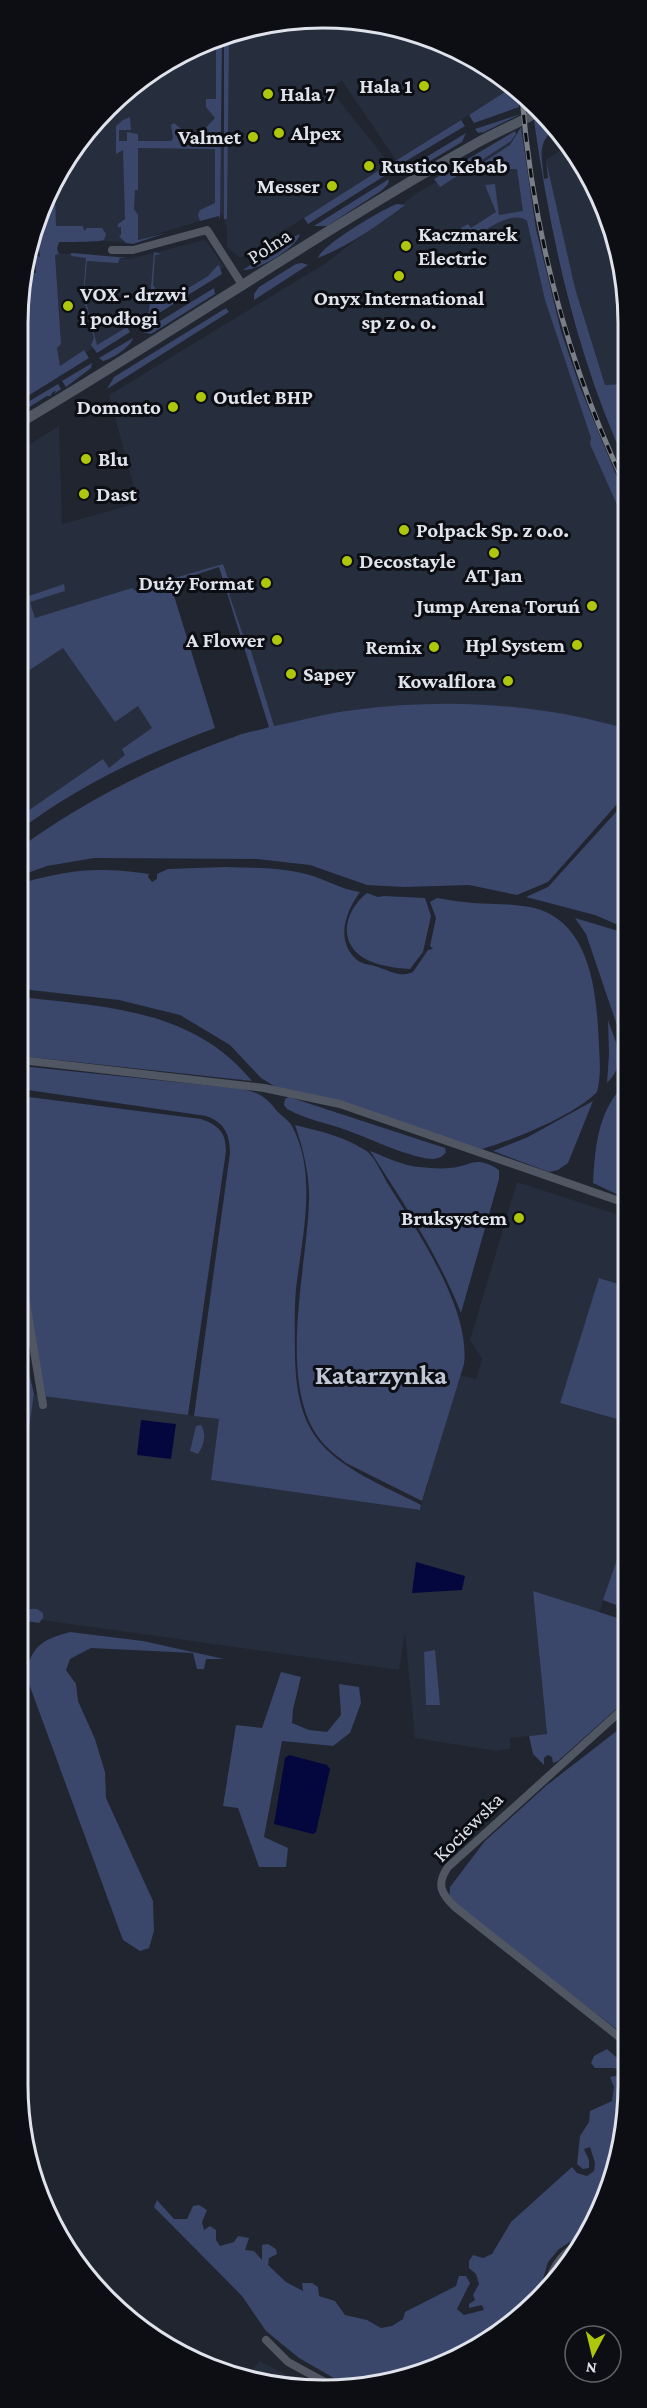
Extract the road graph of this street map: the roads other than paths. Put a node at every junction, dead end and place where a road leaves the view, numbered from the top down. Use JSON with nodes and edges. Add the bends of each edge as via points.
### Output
{"nodes":[{"id":1,"x":532,"y":115,"type":"edge"},
{"id":2,"x":112,"y":250,"type":"dead end"},
{"id":3,"x":243,"y":286,"type":"junction"},
{"id":4,"x":28,"y":418,"type":"edge"},
{"id":5,"x":28,"y":1061,"type":"edge"},
{"id":6,"x":618,"y":1201,"type":"edge"},
{"id":7,"x":28,"y":1312,"type":"edge"},
{"id":8,"x":44,"y":1405,"type":"dead end"},
{"id":9,"x":618,"y":1713,"type":"edge"},
{"id":10,"x":618,"y":2036,"type":"edge"},
{"id":11,"x":568,"y":2250,"type":"edge"},
{"id":12,"x":555,"y":2267,"type":"edge"},
{"id":13,"x":266,"y":2340,"type":"dead end"},
{"id":14,"x":321,"y":2380,"type":"edge"}],
"edges":[{"from":1,"to":3,"type":"street","name":"Polna","via":[[426,172]]},
{"from":2,"to":3,"type":"street","via":[[137,249],[207,230]]},
{"from":3,"to":4,"type":"street","name":"Polna"},
{"from":5,"to":6,"type":"street","via":[[264,1088],[340,1104]]},
{"from":7,"to":8,"type":"street"},
{"from":9,"to":10,"type":"street","name":"Kociewska","via":[[448,1867],[440,1887],[455,1907]]},
{"from":11,"to":12,"type":"street"},
{"from":13,"to":14,"type":"street","via":[[288,2362]]}]}
